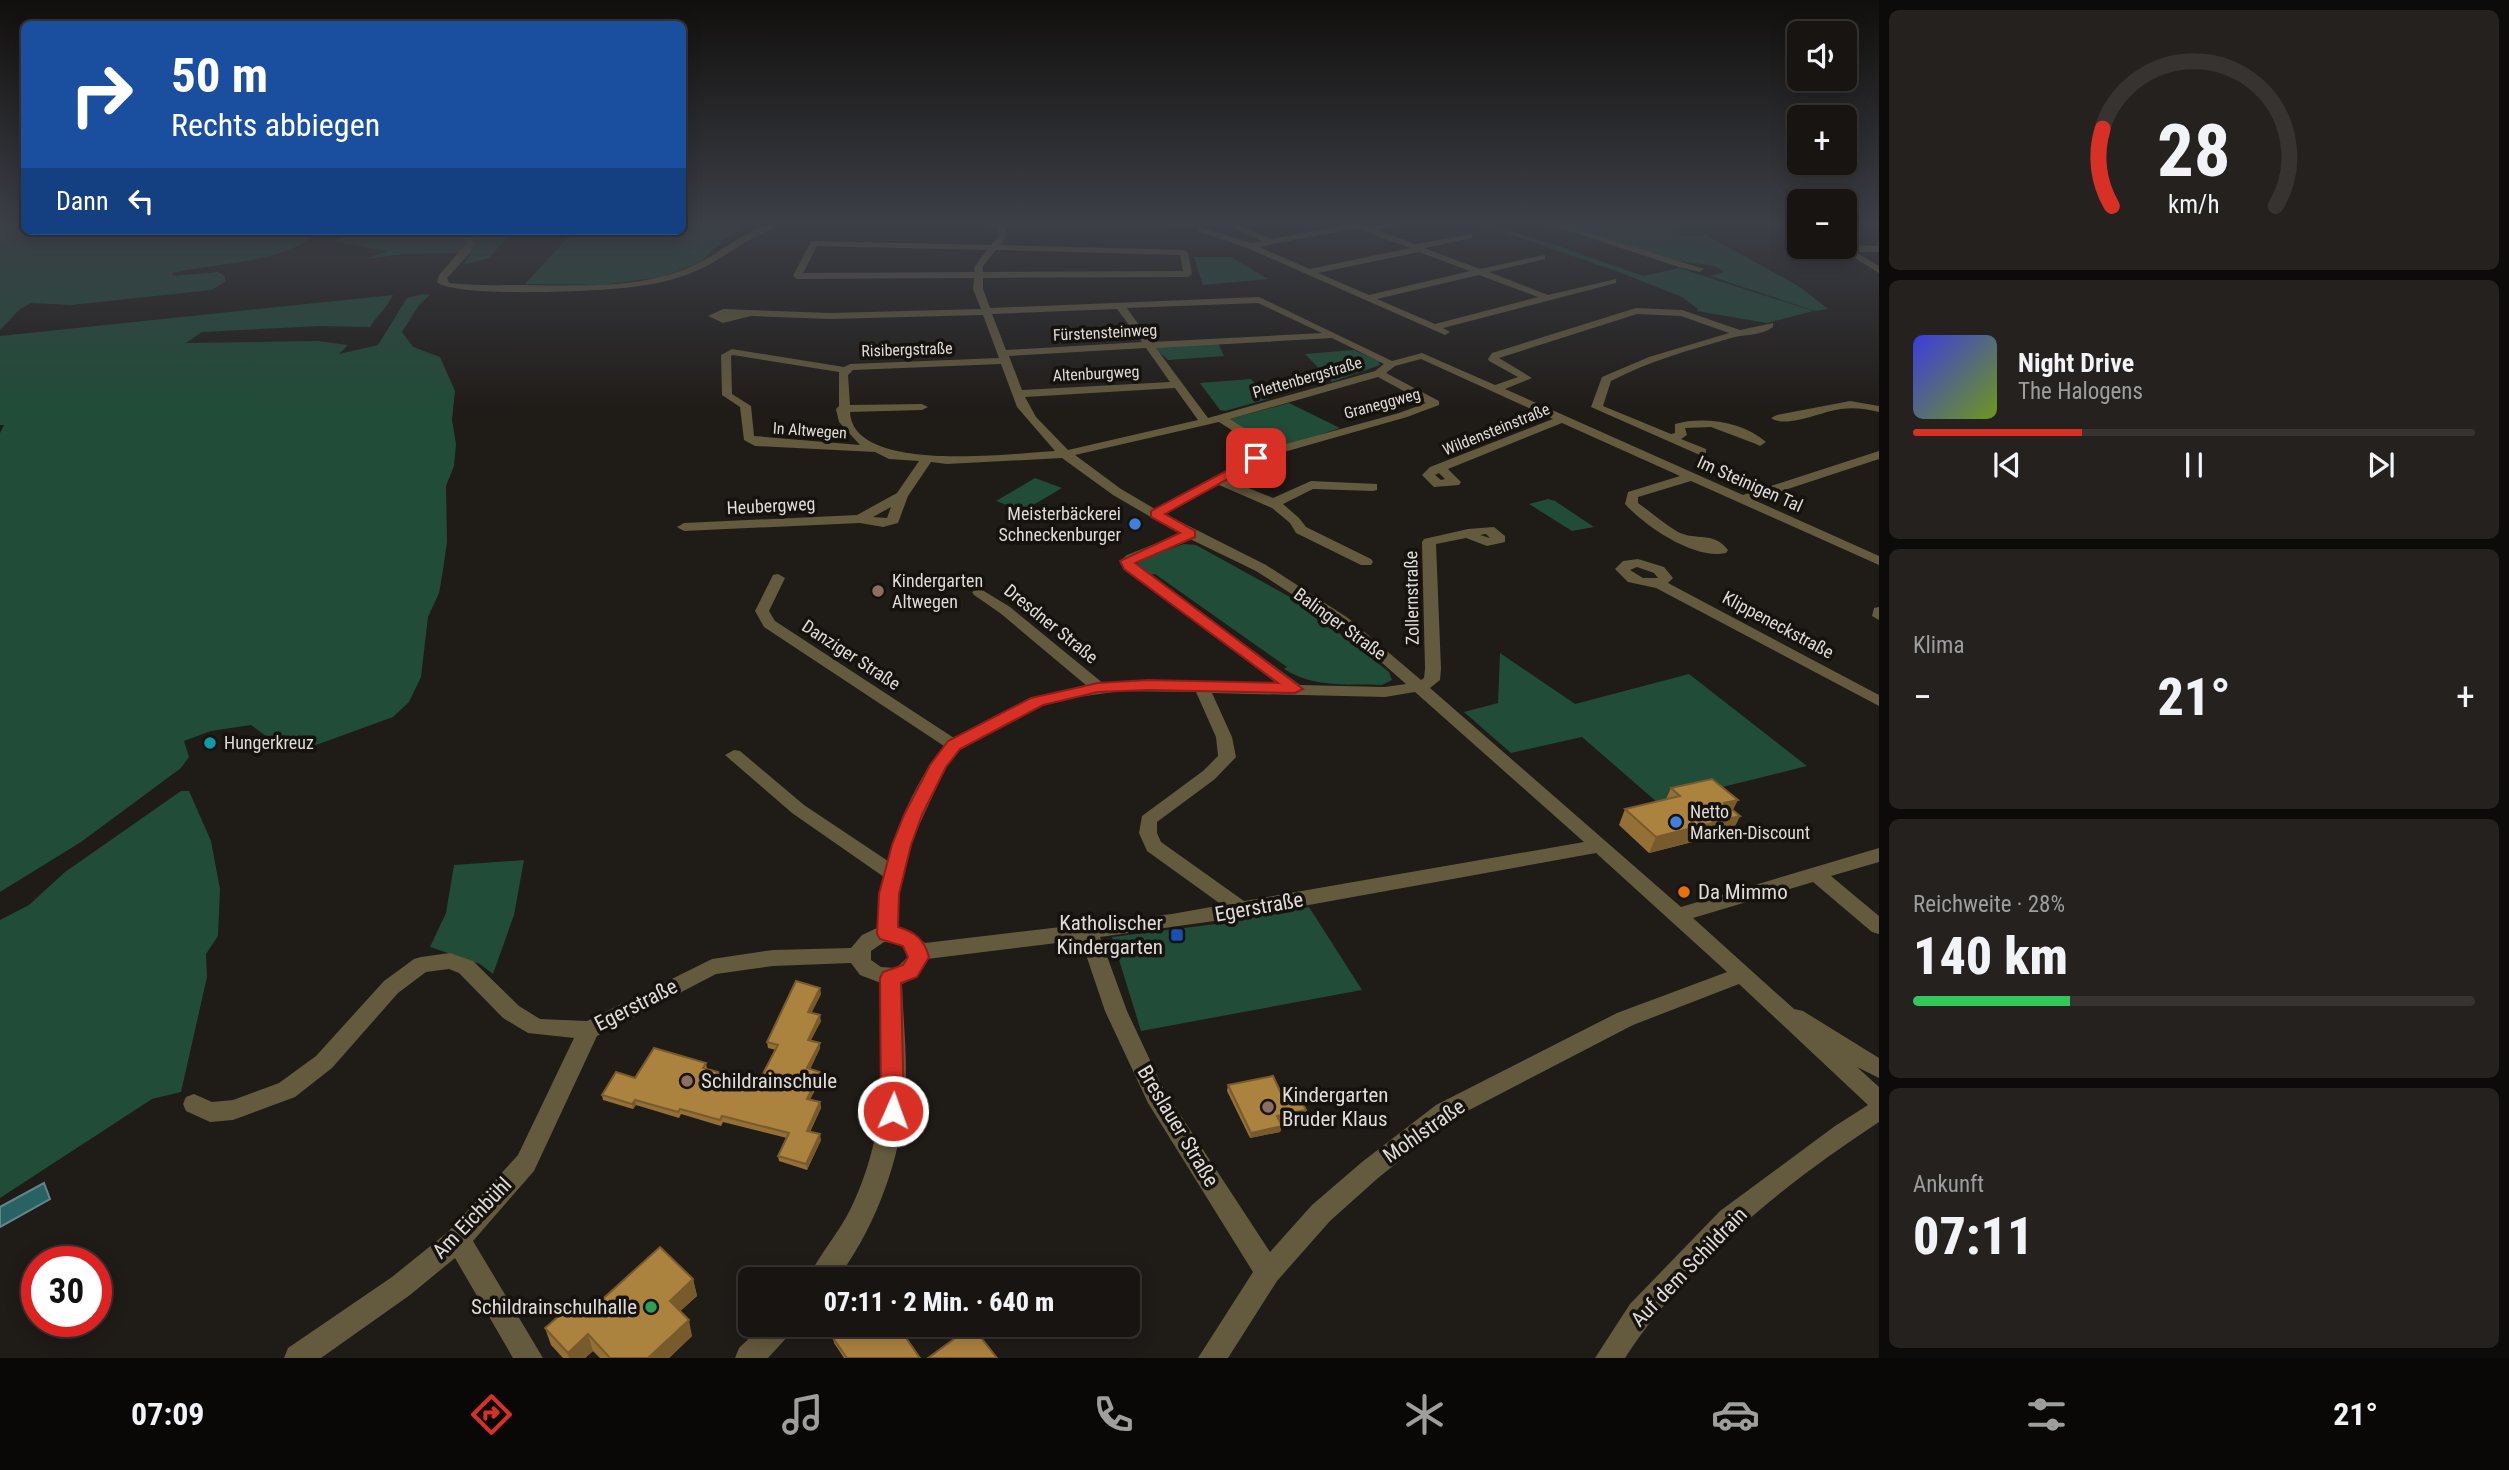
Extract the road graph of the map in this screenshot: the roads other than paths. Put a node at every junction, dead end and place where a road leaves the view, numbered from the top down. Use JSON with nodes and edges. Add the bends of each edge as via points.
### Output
{"nodes":[{"id":1,"x":460,"y":286,"type":"edge"},
{"id":2,"x":555,"y":286,"type":"edge"},
{"id":3,"x":979,"y":286,"type":"edge"},
{"id":4,"x":1342,"y":286,"type":"edge"},
{"id":5,"x":1421,"y":286,"type":"edge"},
{"id":6,"x":1517,"y":286,"type":"edge"},
{"id":7,"x":1590,"y":286,"type":"edge"},
{"id":8,"x":1545,"y":297,"type":"junction"},
{"id":9,"x":1368,"y":298,"type":"junction"},
{"id":10,"x":1121,"y":306,"type":"junction"},
{"id":11,"x":986,"y":311,"type":"junction"},
{"id":12,"x":751,"y":313,"type":"dead end"},
{"id":13,"x":1770,"y":325,"type":"dead end"},
{"id":14,"x":1740,"y":333,"type":"junction"},
{"id":15,"x":1335,"y":335,"type":"junction"},
{"id":16,"x":1150,"y":345,"type":"junction"},
{"id":17,"x":1004,"y":357,"type":"junction"},
{"id":18,"x":1391,"y":364,"type":"junction"},
{"id":19,"x":845,"y":370,"type":"junction"},
{"id":20,"x":1379,"y":373,"type":"junction"},
{"id":21,"x":1176,"y":385,"type":"junction"},
{"id":22,"x":1497,"y":388,"type":"junction"},
{"id":23,"x":1017,"y":394,"type":"junction"},
{"id":24,"x":922,"y":407,"type":"dead end"},
{"id":25,"x":1879,"y":409,"type":"edge"},
{"id":26,"x":842,"y":410,"type":"junction"},
{"id":27,"x":1221,"y":418,"type":"junction"},
{"id":28,"x":1777,"y":418,"type":"dead end"},
{"id":29,"x":1563,"y":419,"type":"junction"},
{"id":30,"x":1205,"y":422,"type":"junction"},
{"id":31,"x":1643,"y":426,"type":"junction"},
{"id":32,"x":1607,"y":438,"type":"junction"},
{"id":33,"x":1671,"y":438,"type":"junction"},
{"id":34,"x":1760,"y":442,"type":"dead end"},
{"id":35,"x":876,"y":449,"type":"junction"},
{"id":36,"x":1273,"y":450,"type":"junction"},
{"id":37,"x":1702,"y":452,"type":"dead end"},
{"id":38,"x":1065,"y":454,"type":"junction"},
{"id":39,"x":1877,"y":457,"type":"edge"},
{"id":40,"x":926,"y":460,"type":"junction"},
{"id":41,"x":1440,"y":467,"type":"dead end"},
{"id":42,"x":1691,"y":477,"type":"junction"},
{"id":43,"x":1218,"y":480,"type":"junction"},
{"id":44,"x":1373,"y":487,"type":"dead end"},
{"id":45,"x":1742,"y":500,"type":"junction"},
{"id":46,"x":1272,"y":504,"type":"junction"},
{"id":47,"x":1155,"y":514,"type":"junction"},
{"id":48,"x":684,"y":527,"type":"dead end"},
{"id":49,"x":1468,"y":533,"type":"dead end"},
{"id":50,"x":1190,"y":534,"type":"junction"},
{"id":51,"x":1680,"y":537,"type":"dead end"},
{"id":52,"x":1879,"y":561,"type":"edge"},
{"id":53,"x":1366,"y":562,"type":"dead end"},
{"id":54,"x":778,"y":579,"type":"dead end"},
{"id":55,"x":1659,"y":584,"type":"dead end"},
{"id":56,"x":979,"y":592,"type":"dead end"},
{"id":57,"x":1201,"y":686,"type":"junction"},
{"id":58,"x":1098,"y":687,"type":"junction"},
{"id":59,"x":1420,"y":687,"type":"junction"},
{"id":60,"x":1295,"y":689,"type":"junction"},
{"id":61,"x":1879,"y":701,"type":"edge"},
{"id":62,"x":954,"y":745,"type":"junction"},
{"id":63,"x":734,"y":755,"type":"dead end"},
{"id":64,"x":1597,"y":846,"type":"junction"},
{"id":65,"x":1879,"y":855,"type":"edge"},
{"id":66,"x":1815,"y":873,"type":"junction"},
{"id":67,"x":895,"y":875,"type":"junction"},
{"id":68,"x":1243,"y":910,"type":"junction"},
{"id":69,"x":1678,"y":915,"type":"junction"},
{"id":70,"x":1879,"y":927,"type":"edge"},
{"id":71,"x":1089,"y":933,"type":"junction"},
{"id":72,"x":887,"y":934,"type":"junction"},
{"id":73,"x":918,"y":952,"type":"junction"},
{"id":74,"x":859,"y":955,"type":"junction"},
{"id":75,"x":1742,"y":975,"type":"junction"},
{"id":76,"x":891,"y":978,"type":"junction"},
{"id":77,"x":1779,"y":1009,"type":"junction"},
{"id":78,"x":589,"y":1030,"type":"junction"},
{"id":79,"x":1879,"y":1069,"type":"edge"},
{"id":80,"x":1879,"y":1101,"type":"edge"},
{"id":81,"x":194,"y":1104,"type":"dead end"},
{"id":82,"x":1879,"y":1110,"type":"edge"},
{"id":83,"x":458,"y":1239,"type":"junction"},
{"id":84,"x":831,"y":1267,"type":"edge"},
{"id":85,"x":1268,"y":1272,"type":"junction"},
{"id":86,"x":772,"y":1337,"type":"edge"},
{"id":87,"x":758,"y":1355,"type":"edge"},
{"id":88,"x":298,"y":1358,"type":"edge"},
{"id":89,"x":529,"y":1358,"type":"edge"},
{"id":90,"x":1212,"y":1358,"type":"edge"},
{"id":91,"x":1609,"y":1358,"type":"edge"}],
"edges":[{"from":1,"to":2,"type":"street"},
{"from":3,"to":11,"type":"street","name":"Balinger Straße"},
{"from":4,"to":9,"type":"street"},
{"from":5,"to":9,"type":"street"},
{"from":6,"to":8,"type":"street"},
{"from":7,"to":8,"type":"street"},
{"from":8,"to":9,"type":"street","via":[[1439,330]]},
{"from":10,"to":11,"type":"street","name":"Plettenbergstraße"},
{"from":10,"to":15,"type":"street","name":"Plettenbergstraße","via":[[1259,300]]},
{"from":10,"to":16,"type":"street"},
{"from":11,"to":12,"type":"street","name":"Plettenbergstraße","via":[[830,316]]},
{"from":11,"to":17,"type":"street","name":"Balinger Straße"},
{"from":13,"to":14,"type":"street","name":"Im Steinigen Tal"},
{"from":14,"to":22,"type":"street","via":[[1682,313],[1623,313],[1496,355],[1493,359],[1497,362],[1527,378]]},
{"from":14,"to":31,"type":"street","name":"Im Steinigen Tal","via":[[1606,379],[1597,407]]},
{"from":15,"to":16,"type":"street","name":"Fürstensteinweg"},
{"from":15,"to":18,"type":"street","name":"Plettenbergstraße"},
{"from":16,"to":17,"type":"street","name":"Fürstensteinweg"},
{"from":16,"to":21,"type":"street"},
{"from":17,"to":19,"type":"street","name":"Risibergstraße"},
{"from":17,"to":23,"type":"street","name":"Balinger Straße"},
{"from":18,"to":20,"type":"street","name":"Plettenbergstraße"},
{"from":18,"to":22,"type":"street","name":"Im Steinigen Tal","via":[[1422,356]]},
{"from":19,"to":26,"type":"street","name":"Risibergstraße"},
{"from":19,"to":35,"type":"street","name":"In Altwegen","via":[[748,354],[727,360],[727,395],[745,406],[748,438],[755,442]]},
{"from":20,"to":27,"type":"street","name":"Plettenbergstraße"},
{"from":20,"to":36,"type":"street","name":"Graneggweg","via":[[1435,403]]},
{"from":21,"to":23,"type":"street","name":"Altenburgweg"},
{"from":21,"to":30,"type":"street"},
{"from":22,"to":29,"type":"street","name":"Im Steinigen Tal"},
{"from":23,"to":38,"type":"street","name":"Balinger Straße","via":[[1032,419]]},
{"from":24,"to":26,"type":"street"},
{"from":25,"to":28,"type":"street","via":[[1844,403]]},
{"from":26,"to":35,"type":"street","via":[[852,432]]},
{"from":27,"to":30,"type":"street","name":"Plettenbergstraße"},
{"from":27,"to":36,"type":"street"},
{"from":29,"to":32,"type":"street","name":"Im Steinigen Tal"},
{"from":29,"to":41,"type":"street","name":"Wildensteinstraße"},
{"from":30,"to":38,"type":"street","name":"Plettenbergstraße"},
{"from":31,"to":32,"type":"street"},
{"from":31,"to":33,"type":"street","name":"Im Steinigen Tal"},
{"from":32,"to":42,"type":"street","name":"Im Steinigen Tal"},
{"from":33,"to":34,"type":"street","via":[[1681,435],[1679,426],[1711,422]]},
{"from":33,"to":37,"type":"street","name":"Im Steinigen Tal"},
{"from":35,"to":40,"type":"street"},
{"from":36,"to":43,"type":"street","name":"Graneggweg"},
{"from":38,"to":40,"type":"street"},
{"from":38,"to":47,"type":"street","name":"Balinger Straße"},
{"from":39,"to":45,"type":"street","via":[[1798,478]]},
{"from":40,"to":48,"type":"street","name":"Heubergweg","via":[[902,496],[893,520],[883,523],[860,519]]},
{"from":42,"to":45,"type":"street","name":"Im Steinigen Tal"},
{"from":42,"to":51,"type":"street","via":[[1632,495],[1631,504]]},
{"from":43,"to":46,"type":"street"},
{"from":43,"to":47,"type":"street","name":"Graneggweg"},
{"from":44,"to":46,"type":"street","via":[[1311,485]]},
{"from":45,"to":52,"type":"street","name":"Im Steinigen Tal"},
{"from":46,"to":53,"type":"street","via":[[1297,521],[1301,530]]},
{"from":47,"to":50,"type":"street","name":"Balinger Straße"},
{"from":49,"to":59,"type":"street","name":"Zollernstraße","via":[[1429,542],[1433,669],[1432,680]]},
{"from":50,"to":59,"type":"street","name":"Balinger Straße","via":[[1261,568],[1343,621]]},
{"from":50,"to":60,"type":"street","via":[[1132,558],[1127,561],[1129,566]]},
{"from":54,"to":62,"type":"street","name":"Danziger Straße","via":[[762,611],[769,624]]},
{"from":55,"to":61,"type":"street","name":"Klippeneckstraße"},
{"from":56,"to":58,"type":"street","name":"Dresdner Straße"},
{"from":57,"to":58,"type":"street"},
{"from":57,"to":60,"type":"street"},
{"from":57,"to":68,"type":"street","via":[[1224,737],[1227,757],[1214,773],[1159,809],[1148,820],[1148,833],[1154,846]]},
{"from":58,"to":62,"type":"street","via":[[1037,702]]},
{"from":59,"to":60,"type":"street","via":[[1385,692]]},
{"from":59,"to":64,"type":"street","name":"Balinger Straße"},
{"from":62,"to":67,"type":"street","via":[[938,765],[913,815]]},
{"from":63,"to":67,"type":"street","via":[[798,809]]},
{"from":64,"to":68,"type":"street","name":"Egerstraße"},
{"from":64,"to":69,"type":"street","name":"Balinger Straße"},
{"from":65,"to":66,"type":"street"},
{"from":66,"to":69,"type":"street"},
{"from":66,"to":70,"type":"street"},
{"from":67,"to":72,"type":"street"},
{"from":68,"to":71,"type":"street","name":"Egerstraße"},
{"from":69,"to":75,"type":"street","name":"Balinger Straße"},
{"from":71,"to":73,"type":"street","name":"Egerstraße"},
{"from":71,"to":85,"type":"street","name":"Breslauer Straße","via":[[1116,1011],[1156,1096]]},
{"from":72,"to":73,"type":"street","via":[[906,938]]},
{"from":72,"to":74,"type":"street","via":[[869,940]]},
{"from":73,"to":76,"type":"street","via":[[910,971]]},
{"from":74,"to":76,"type":"street","via":[[869,973]]},
{"from":74,"to":78,"type":"street","name":"Egerstraße","via":[[773,958],[712,967]]},
{"from":75,"to":77,"type":"street","name":"Balinger Straße"},
{"from":75,"to":85,"type":"street","name":"Mohlstraße","via":[[1625,1019],[1444,1112],[1321,1213]]},
{"from":76,"to":84,"type":"street","via":[[893,1111],[869,1199]]},
{"from":77,"to":79,"type":"street","name":"Balinger Straße","via":[[1811,1024]]},
{"from":77,"to":80,"type":"street","name":"Balinger Straße"},
{"from":78,"to":81,"type":"street","name":"Egerstraße","via":[[536,1027],[511,1012],[466,967],[450,961],[429,963],[391,988],[324,1062],[287,1090],[233,1110],[210,1112]]},
{"from":78,"to":83,"type":"street","name":"Am Eichbühl","via":[[526,1163]]},
{"from":82,"to":91,"type":"street","name":"Auf dem Schildrain","via":[[1729,1219],[1639,1313]]},
{"from":83,"to":88,"type":"street","name":"Am Eichbühl","via":[[401,1286]]},
{"from":83,"to":89,"type":"street"},
{"from":85,"to":90,"type":"street","name":"Mohlstraße"},
{"from":86,"to":87,"type":"street"}]}
